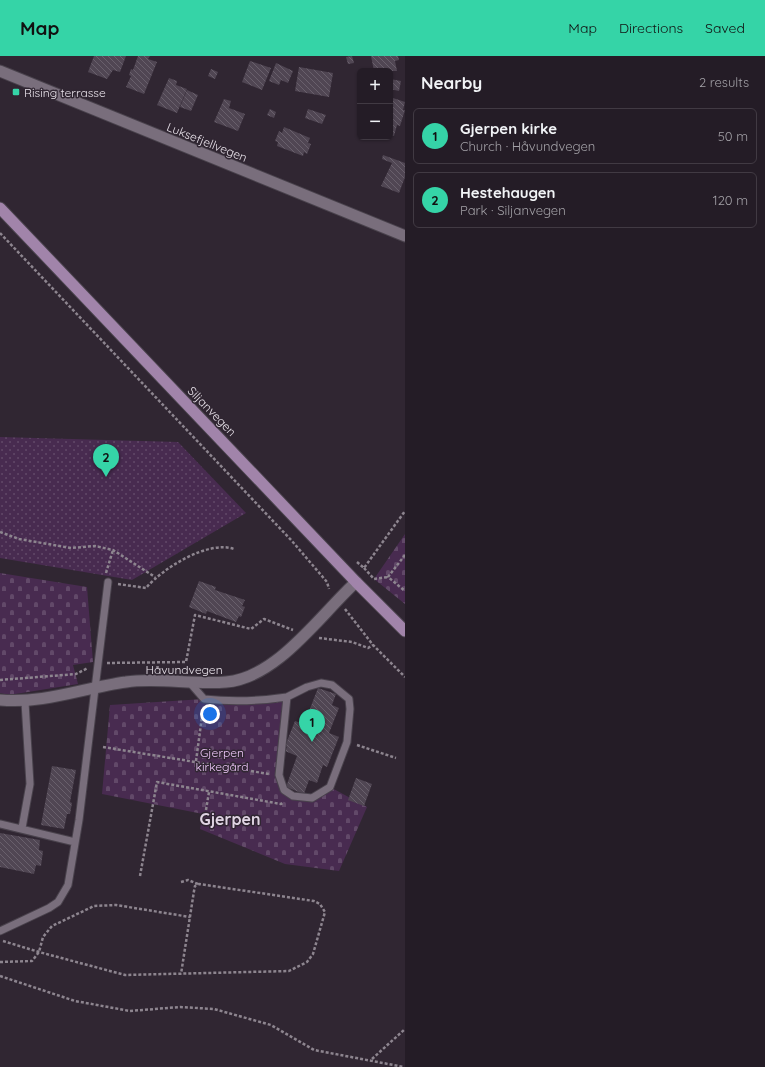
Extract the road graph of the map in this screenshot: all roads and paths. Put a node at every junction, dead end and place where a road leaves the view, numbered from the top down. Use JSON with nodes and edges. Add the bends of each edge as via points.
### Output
{"nodes":[{"id":1,"x":0,"y":71,"type":"edge"},
{"id":2,"x":0,"y":208,"type":"edge"},
{"id":3,"x":0,"y":233,"type":"edge"},
{"id":4,"x":405,"y":236,"type":"edge"},
{"id":5,"x":405,"y":511,"type":"edge"},
{"id":6,"x":0,"y":532,"type":"edge"},
{"id":7,"x":234,"y":549,"type":"dead end"},
{"id":8,"x":113,"y":550,"type":"junction"},
{"id":9,"x":405,"y":555,"type":"edge"},
{"id":10,"x":354,"y":560,"type":"dead end"},
{"id":11,"x":364,"y":568,"type":"junction"},
{"id":12,"x":388,"y":577,"type":"junction"},
{"id":13,"x":155,"y":578,"type":"junction"},
{"id":14,"x":108,"y":582,"type":"junction"},
{"id":15,"x":356,"y":582,"type":"junction"},
{"id":16,"x":329,"y":589,"type":"dead end"},
{"id":17,"x":405,"y":591,"type":"edge"},
{"id":18,"x":344,"y":609,"type":"dead end"},
{"id":19,"x":405,"y":631,"type":"edge"},
{"id":20,"x":305,"y":634,"type":"junction"},
{"id":21,"x":373,"y":646,"type":"junction"},
{"id":22,"x":99,"y":663,"type":"junction"},
{"id":23,"x":405,"y":677,"type":"edge"},
{"id":24,"x":0,"y":680,"type":"edge"},
{"id":25,"x":191,"y":684,"type":"junction"},
{"id":26,"x":94,"y":687,"type":"junction"},
{"id":27,"x":288,"y":697,"type":"junction"},
{"id":28,"x":204,"y":699,"type":"junction"},
{"id":29,"x":0,"y":700,"type":"edge"},
{"id":30,"x":26,"y":702,"type":"junction"},
{"id":31,"x":347,"y":742,"type":"junction"},
{"id":32,"x":103,"y":747,"type":"dead end"},
{"id":33,"x":396,"y":758,"type":"dead end"},
{"id":34,"x":196,"y":761,"type":"junction"},
{"id":35,"x":279,"y":775,"type":"junction"},
{"id":36,"x":209,"y":792,"type":"junction"},
{"id":37,"x":293,"y":796,"type":"junction"},
{"id":38,"x":206,"y":810,"type":"dead end"},
{"id":39,"x":0,"y":824,"type":"edge"},
{"id":40,"x":22,"y":828,"type":"junction"},
{"id":41,"x":75,"y":842,"type":"junction"},
{"id":42,"x":140,"y":876,"type":"dead end"},
{"id":43,"x":181,"y":882,"type":"dead end"},
{"id":44,"x":199,"y":884,"type":"junction"},
{"id":45,"x":190,"y":917,"type":"junction"},
{"id":46,"x":0,"y":931,"type":"edge"},
{"id":47,"x":0,"y":938,"type":"edge"},
{"id":48,"x":39,"y":952,"type":"junction"},
{"id":49,"x":0,"y":962,"type":"edge"},
{"id":50,"x":181,"y":974,"type":"junction"},
{"id":51,"x":0,"y":976,"type":"edge"},
{"id":52,"x":405,"y":1029,"type":"edge"},
{"id":53,"x":372,"y":1060,"type":"junction"},
{"id":54,"x":404,"y":1067,"type":"edge"}],
"edges":[{"from":1,"to":4,"type":"main road","name":"Luksefjellvegen"},
{"from":2,"to":15,"type":"main road","name":"Siljanvegen"},
{"from":3,"to":16,"type":"path","via":[[292,541],[327,582]]},
{"from":5,"to":11,"type":"path"},
{"from":6,"to":8,"type":"path","via":[[19,539],[71,548],[95,546]]},
{"from":7,"to":13,"type":"path","via":[[226,546],[193,554]]},
{"from":8,"to":13,"type":"path"},
{"from":8,"to":14,"type":"path","via":[[105,576]]},
{"from":9,"to":12,"type":"path"},
{"from":10,"to":11,"type":"path"},
{"from":11,"to":12,"type":"path","via":[[374,579]]},
{"from":12,"to":17,"type":"path"},
{"from":13,"to":14,"type":"path","via":[[146,588]]},
{"from":14,"to":22,"type":"lane"},
{"from":15,"to":19,"type":"main road","name":"Siljanvegen"},
{"from":15,"to":20,"type":"main road","name":"Håvundvegen"},
{"from":18,"to":21,"type":"path"},
{"from":20,"to":21,"type":"path","via":[[352,642],[368,648]]},
{"from":20,"to":22,"type":"path","via":[[264,619],[251,629],[196,615],[186,662]]},
{"from":20,"to":25,"type":"main road","name":"Håvundvegen","via":[[269,665],[250,676],[228,682]]},
{"from":21,"to":23,"type":"path"},
{"from":22,"to":24,"type":"path","via":[[76,674]]},
{"from":22,"to":26,"type":"lane"},
{"from":25,"to":26,"type":"main road","name":"Håvundvegen","via":[[128,681]]},
{"from":25,"to":28,"type":"lane"},
{"from":26,"to":30,"type":"main road","name":"Håvundvegen","via":[[50,699]]},
{"from":26,"to":41,"type":"lane"},
{"from":27,"to":28,"type":"lane","via":[[261,701]]},
{"from":27,"to":31,"type":"lane","via":[[321,683],[332,685],[342,692],[349,699]]},
{"from":27,"to":35,"type":"lane"},
{"from":28,"to":34,"type":"path"},
{"from":29,"to":30,"type":"main road","name":"Håvundvegen"},
{"from":30,"to":40,"type":"lane","via":[[30,784]]},
{"from":31,"to":33,"type":"path"},
{"from":31,"to":37,"type":"lane","via":[[330,787],[312,798]]},
{"from":32,"to":34,"type":"path"},
{"from":34,"to":35,"type":"path"},
{"from":35,"to":37,"type":"lane","via":[[284,790]]},
{"from":36,"to":37,"type":"path","via":[[281,804]]},
{"from":36,"to":38,"type":"path"},
{"from":36,"to":42,"type":"path","via":[[157,782]]},
{"from":39,"to":40,"type":"lane"},
{"from":40,"to":41,"type":"lane"},
{"from":41,"to":46,"type":"lane","via":[[68,885],[58,902],[21,923]]},
{"from":43,"to":44,"type":"path","via":[[188,880]]},
{"from":44,"to":45,"type":"path","via":[[195,886]]},
{"from":44,"to":50,"type":"path","via":[[314,901],[323,906],[325,916],[313,954],[307,962],[289,971]]},
{"from":45,"to":48,"type":"path","via":[[116,905],[94,906],[52,926],[44,937]]},
{"from":45,"to":50,"type":"path"},
{"from":47,"to":48,"type":"path","via":[[10,944]]},
{"from":48,"to":49,"type":"path","via":[[32,961]]},
{"from":48,"to":50,"type":"path","via":[[120,974]]},
{"from":51,"to":53,"type":"path","via":[[74,1001],[130,1011],[180,1007],[214,1009],[271,1025],[314,1050]]},
{"from":52,"to":53,"type":"path"},
{"from":53,"to":54,"type":"path"}]}
